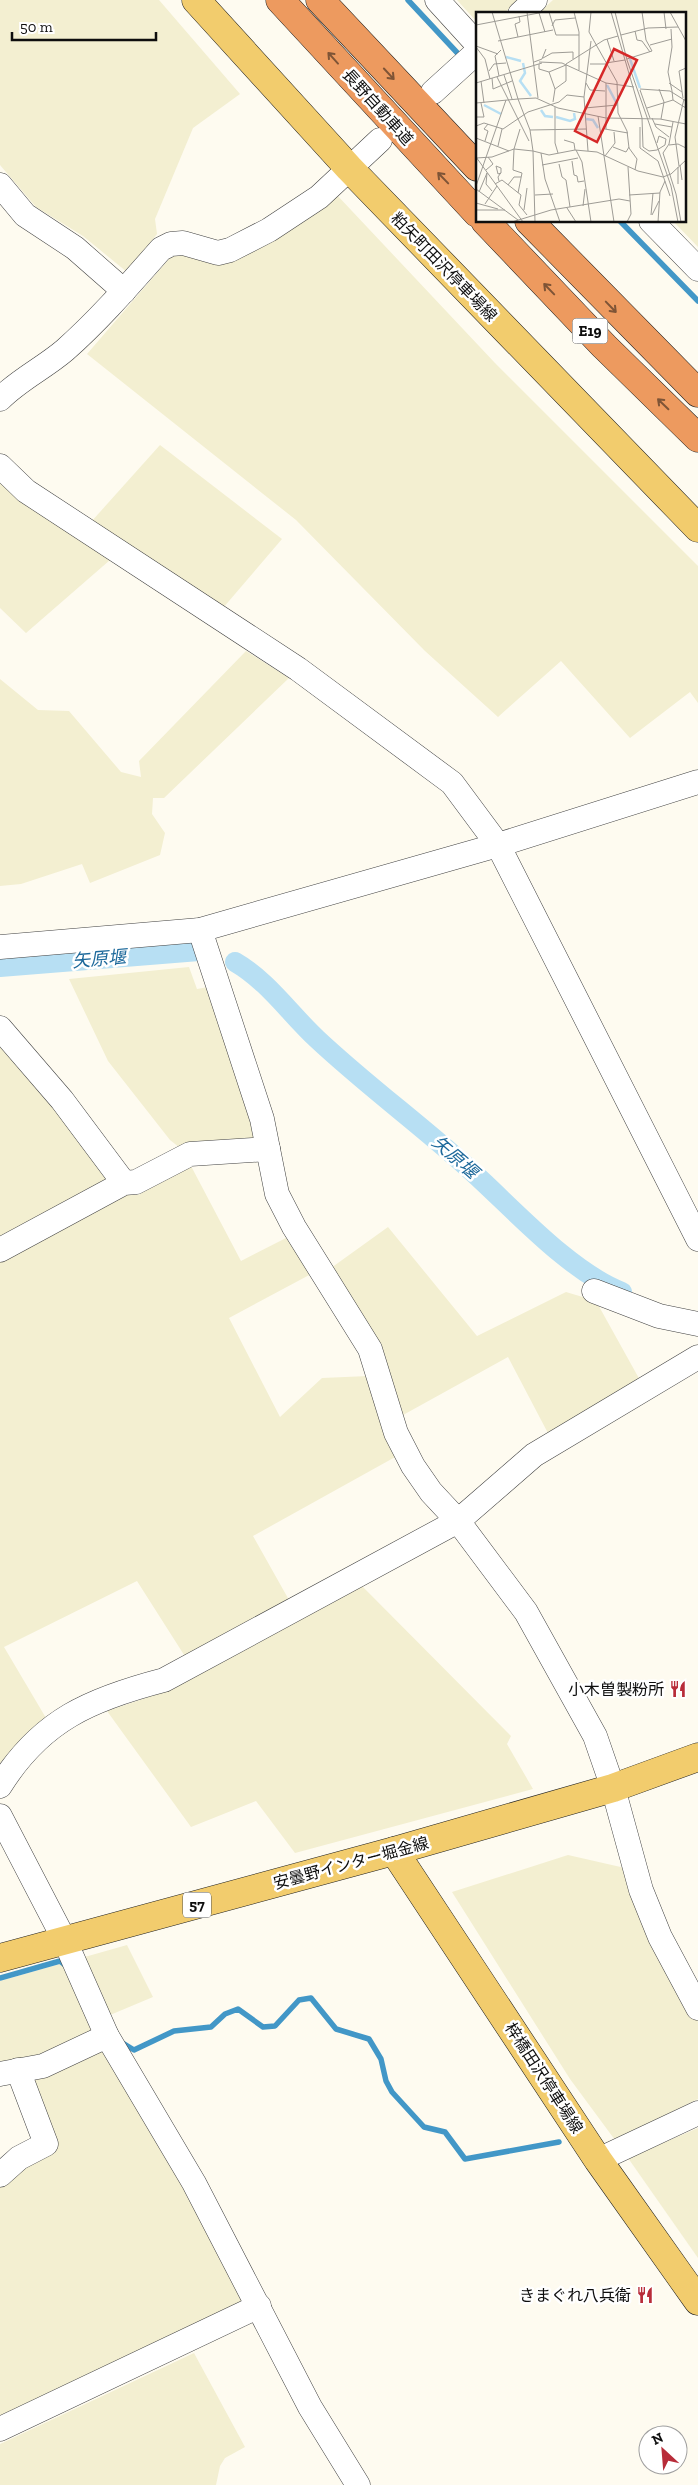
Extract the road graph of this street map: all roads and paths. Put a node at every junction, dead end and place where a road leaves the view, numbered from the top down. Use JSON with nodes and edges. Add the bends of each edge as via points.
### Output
{"nodes":[{"id":1,"x":196,"y":0,"type":"edge"},
{"id":2,"x":280,"y":0,"type":"edge"},
{"id":3,"x":320,"y":0,"type":"edge"},
{"id":4,"x":437,"y":0,"type":"edge"},
{"id":5,"x":535,"y":0,"type":"edge"},
{"id":6,"x":522,"y":12,"type":"edge"},
{"id":7,"x":476,"y":43,"type":"edge"},
{"id":8,"x":476,"y":53,"type":"edge"},
{"id":9,"x":433,"y":92,"type":"dead end"},
{"id":10,"x":380,"y":140,"type":"dead end"},
{"id":11,"x":476,"y":166,"type":"edge"},
{"id":12,"x":349,"y":168,"type":"junction"},
{"id":13,"x":0,"y":185,"type":"edge"},
{"id":14,"x":476,"y":212,"type":"edge"},
{"id":15,"x":486,"y":222,"type":"edge"},
{"id":16,"x":530,"y":222,"type":"edge"},
{"id":17,"x":652,"y":222,"type":"edge"},
{"id":18,"x":698,"y":269,"type":"edge"},
{"id":19,"x":124,"y":291,"type":"junction"},
{"id":20,"x":698,"y":393,"type":"edge"},
{"id":21,"x":0,"y":398,"type":"edge"},
{"id":22,"x":698,"y":438,"type":"edge"},
{"id":23,"x":0,"y":466,"type":"edge"},
{"id":24,"x":698,"y":528,"type":"edge"},
{"id":25,"x":698,"y":782,"type":"edge"},
{"id":26,"x":498,"y":845,"type":"junction"},
{"id":27,"x":200,"y":930,"type":"junction"},
{"id":28,"x":0,"y":947,"type":"edge"},
{"id":29,"x":0,"y":1028,"type":"edge"},
{"id":30,"x":268,"y":1149,"type":"junction"},
{"id":31,"x":124,"y":1183,"type":"junction"},
{"id":32,"x":698,"y":1239,"type":"edge"},
{"id":33,"x":0,"y":1250,"type":"edge"},
{"id":34,"x":594,"y":1291,"type":"dead end"},
{"id":35,"x":698,"y":1324,"type":"edge"},
{"id":36,"x":698,"y":1357,"type":"edge"},
{"id":37,"x":458,"y":1521,"type":"junction"},
{"id":38,"x":698,"y":1757,"type":"edge"},
{"id":39,"x":0,"y":1786,"type":"edge"},
{"id":40,"x":613,"y":1788,"type":"junction"},
{"id":41,"x":0,"y":1816,"type":"edge"},
{"id":42,"x":394,"y":1851,"type":"junction"},
{"id":43,"x":65,"y":1941,"type":"junction"},
{"id":44,"x":0,"y":1958,"type":"edge"},
{"id":45,"x":698,"y":2008,"type":"edge"},
{"id":46,"x":107,"y":2036,"type":"junction"},
{"id":47,"x":9,"y":2072,"type":"edge"},
{"id":48,"x":698,"y":2113,"type":"edge"},
{"id":49,"x":598,"y":2160,"type":"junction"},
{"id":50,"x":0,"y":2175,"type":"edge"},
{"id":51,"x":698,"y":2301,"type":"edge"},
{"id":52,"x":259,"y":2306,"type":"junction"},
{"id":53,"x":0,"y":2429,"type":"edge"},
{"id":54,"x":358,"y":2485,"type":"edge"}],
"edges":[{"from":1,"to":12,"type":"main road","name":"粕矢町田沢停車場線"},
{"from":14,"to":2,"type":"highway","name":"長野自動車道","one_way":true},
{"from":3,"to":11,"type":"highway","name":"長野自動車道","one_way":true},
{"from":4,"to":7,"type":"street"},
{"from":5,"to":6,"type":"street"},
{"from":8,"to":9,"type":"street"},
{"from":10,"to":12,"type":"street"},
{"from":12,"to":19,"type":"street","via":[[320,197],[269,230],[230,250],[218,253],[183,244],[171,244],[161,249]]},
{"from":12,"to":24,"type":"main road","name":"粕矢町田沢停車場線"},
{"from":13,"to":19,"type":"street","via":[[25,215],[76,248]]},
{"from":22,"to":15,"type":"highway","number":"E19","one_way":true,"via":[[604,346]]},
{"from":16,"to":20,"type":"highway","number":"E19","one_way":true},
{"from":17,"to":18,"type":"street"},
{"from":19,"to":21,"type":"street","via":[[63,352]]},
{"from":23,"to":26,"type":"street","via":[[26,491],[298,669],[452,783]]},
{"from":25,"to":26,"type":"street"},
{"from":26,"to":27,"type":"street"},
{"from":26,"to":32,"type":"street"},
{"from":27,"to":28,"type":"street"},
{"from":27,"to":30,"type":"street","via":[[262,1119]]},
{"from":29,"to":31,"type":"street","via":[[62,1100]]},
{"from":30,"to":31,"type":"street","via":[[190,1154],[136,1182]]},
{"from":30,"to":37,"type":"street","via":[[277,1194],[294,1228],[370,1349],[396,1433],[422,1479]]},
{"from":31,"to":33,"type":"street"},
{"from":34,"to":35,"type":"street","via":[[659,1316]]},
{"from":36,"to":37,"type":"street","via":[[534,1454]]},
{"from":37,"to":39,"type":"street","via":[[164,1680],[120,1692],[52,1725],[14,1763]]},
{"from":37,"to":40,"type":"street","via":[[526,1612],[595,1736]]},
{"from":38,"to":40,"type":"main road","name":"安曇野インター堀金線","number":"57"},
{"from":40,"to":42,"type":"main road","name":"安曇野インター堀金線","number":"57"},
{"from":40,"to":45,"type":"street","via":[[641,1890],[660,1937]]},
{"from":41,"to":43,"type":"street"},
{"from":42,"to":43,"type":"main road","name":"安曇野インター堀金線","number":"57"},
{"from":42,"to":49,"type":"main road","name":"梓橋田沢停車場線"},
{"from":43,"to":44,"type":"main road","name":"安曇野インター堀金線","number":"57"},
{"from":43,"to":46,"type":"street"},
{"from":46,"to":47,"type":"street","via":[[43,2066]]},
{"from":46,"to":52,"type":"street","via":[[194,2184]]},
{"from":47,"to":50,"type":"street","via":[[46,2144],[19,2158]]},
{"from":48,"to":49,"type":"street"},
{"from":49,"to":51,"type":"main road","name":"梓橋田沢停車場線"},
{"from":52,"to":53,"type":"street"},
{"from":52,"to":54,"type":"street","via":[[310,2407]]}]}
